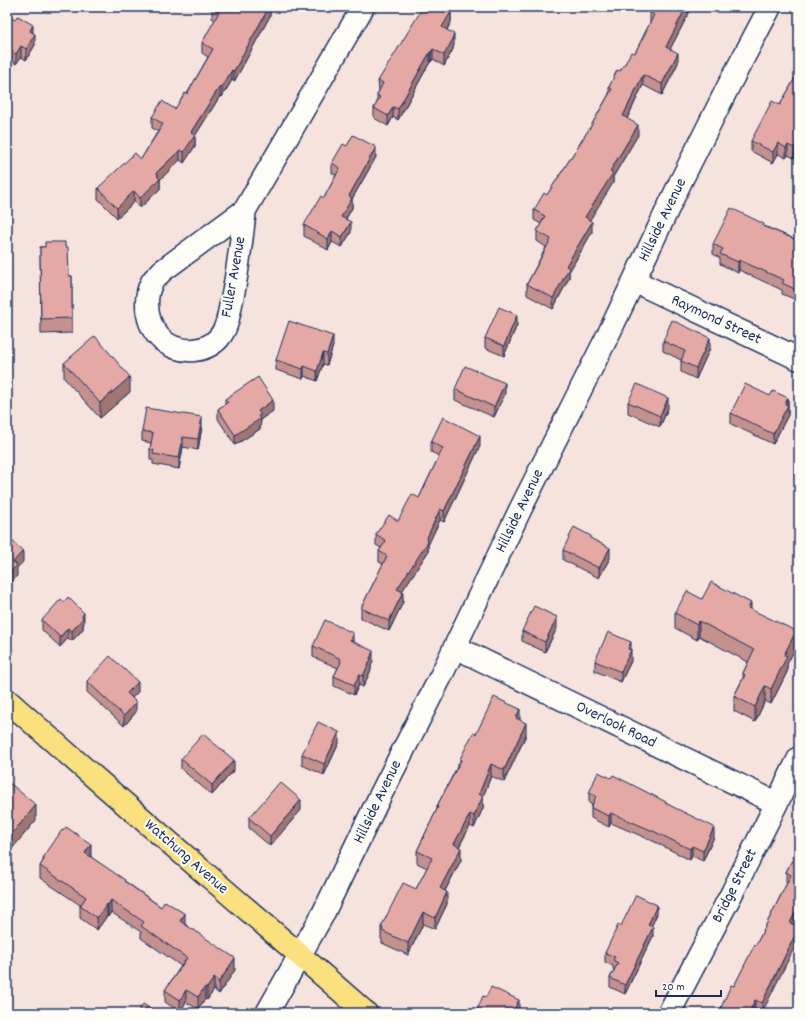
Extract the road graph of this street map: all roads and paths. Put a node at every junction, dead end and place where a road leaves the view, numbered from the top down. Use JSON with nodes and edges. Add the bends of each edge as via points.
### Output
{"nodes":[{"id":1,"x":363,"y":7,"type":"edge"},
{"id":2,"x":770,"y":7,"type":"edge"},
{"id":3,"x":245,"y":210,"type":"junction"},
{"id":4,"x":634,"y":281,"type":"junction"},
{"id":5,"x":799,"y":359,"type":"edge"},
{"id":6,"x":455,"y":647,"type":"junction"},
{"id":7,"x":7,"y":700,"type":"edge"},
{"id":8,"x":799,"y":758,"type":"edge"},
{"id":9,"x":776,"y":803,"type":"junction"},
{"id":10,"x":300,"y":955,"type":"junction"},
{"id":11,"x":267,"y":1013,"type":"edge"},
{"id":12,"x":366,"y":1013,"type":"edge"},
{"id":13,"x":669,"y":1013,"type":"edge"}],
"edges":[{"from":1,"to":3,"type":"street","name":"Fuller Avenue"},
{"from":2,"to":4,"type":"street","name":"Hillside Avenue","via":[[730,83]]},
{"from":3,"to":3,"type":"street","name":"Fuller Avenue","via":[[162,271],[152,282],[147,296],[147,311],[151,325],[159,337],[172,346],[186,350],[201,349],[214,343],[224,330],[235,286]]},
{"from":4,"to":5,"type":"street","name":"Raymond Street"},
{"from":4,"to":6,"type":"street","name":"Hillside Avenue"},
{"from":6,"to":9,"type":"street","name":"Overlook Road"},
{"from":6,"to":10,"type":"street","name":"Hillside Avenue","via":[[322,916]]},
{"from":7,"to":10,"type":"main road","name":"Watchung Avenue"},
{"from":8,"to":9,"type":"street","name":"Bridge Street"},
{"from":9,"to":13,"type":"street","name":"Bridge Street"},
{"from":10,"to":11,"type":"street","name":"Hillside Avenue"},
{"from":10,"to":12,"type":"main road","name":"Watchung Avenue"}]}
